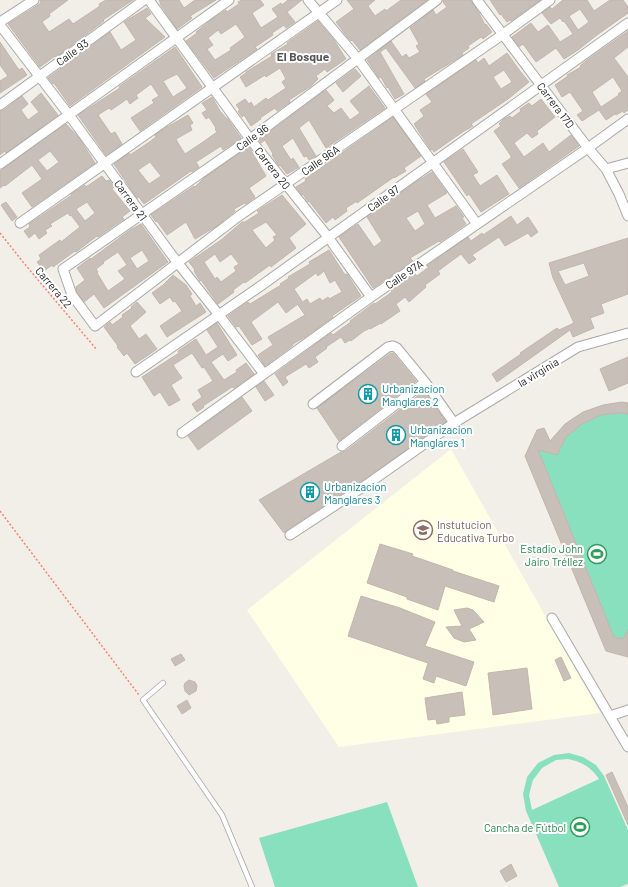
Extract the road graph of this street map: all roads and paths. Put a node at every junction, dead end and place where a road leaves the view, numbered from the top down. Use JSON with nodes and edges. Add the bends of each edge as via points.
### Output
{"nodes":[{"id":1,"x":34,"y":0,"type":"edge"},
{"id":2,"x":144,"y":0,"type":"edge"},
{"id":3,"x":149,"y":0,"type":"edge"},
{"id":4,"x":229,"y":0,"type":"edge"},
{"id":5,"x":308,"y":0,"type":"edge"},
{"id":6,"x":337,"y":0,"type":"edge"},
{"id":7,"x":437,"y":0,"type":"edge"},
{"id":8,"x":476,"y":0,"type":"edge"},
{"id":9,"x":550,"y":0,"type":"edge"},
{"id":10,"x":319,"y":13,"type":"junction"},
{"id":11,"x":0,"y":23,"type":"edge"},
{"id":12,"x":628,"y":23,"type":"edge"},
{"id":13,"x":502,"y":35,"type":"junction"},
{"id":14,"x":176,"y":38,"type":"junction"},
{"id":15,"x":358,"y":59,"type":"junction"},
{"id":16,"x":40,"y":76,"type":"junction"},
{"id":17,"x":541,"y":85,"type":"junction"},
{"id":18,"x":212,"y":88,"type":"junction"},
{"id":19,"x":0,"y":105,"type":"edge"},
{"id":20,"x":394,"y":109,"type":"junction"},
{"id":21,"x":69,"y":115,"type":"junction"},
{"id":22,"x":628,"y":119,"type":"edge"},
{"id":23,"x":250,"y":139,"type":"junction"},
{"id":24,"x":588,"y":148,"type":"junction"},
{"id":25,"x":433,"y":162,"type":"junction"},
{"id":26,"x":628,"y":163,"type":"edge"},
{"id":27,"x":0,"y":164,"type":"edge"},
{"id":28,"x":104,"y":164,"type":"junction"},
{"id":29,"x":606,"y":169,"type":"junction"},
{"id":30,"x":285,"y":184,"type":"junction"},
{"id":31,"x":624,"y":193,"type":"edge"},
{"id":32,"x":142,"y":214,"type":"junction"},
{"id":33,"x":628,"y":216,"type":"edge"},
{"id":34,"x":20,"y":223,"type":"dead end"},
{"id":35,"x":477,"y":224,"type":"junction"},
{"id":36,"x":0,"y":233,"type":"edge"},
{"id":37,"x":328,"y":238,"type":"junction"},
{"id":38,"x":177,"y":262,"type":"junction"},
{"id":39,"x":371,"y":297,"type":"junction"},
{"id":40,"x":219,"y":315,"type":"junction"},
{"id":41,"x":95,"y":326,"type":"joint"},
{"id":42,"x":628,"y":333,"type":"edge"},
{"id":43,"x":97,"y":350,"type":"dead end"},
{"id":44,"x":136,"y":372,"type":"dead end"},
{"id":45,"x":264,"y":374,"type":"junction"},
{"id":46,"x":425,"y":382,"type":"junction"},
{"id":47,"x":313,"y":404,"type":"dead end"},
{"id":48,"x":454,"y":423,"type":"junction"},
{"id":49,"x":182,"y":433,"type":"dead end"},
{"id":50,"x":342,"y":446,"type":"dead end"},
{"id":51,"x":0,"y":511,"type":"edge"},
{"id":52,"x":290,"y":535,"type":"dead end"},
{"id":53,"x":552,"y":618,"type":"dead end"},
{"id":54,"x":163,"y":683,"type":"dead end"},
{"id":55,"x":143,"y":700,"type":"junction"},
{"id":56,"x":628,"y":710,"type":"edge"},
{"id":57,"x":610,"y":716,"type":"junction"},
{"id":58,"x":628,"y":747,"type":"edge"},
{"id":59,"x":252,"y":887,"type":"edge"}],
"edges":[{"from":1,"to":11,"type":"street"},
{"from":2,"to":16,"type":"street","name":"Calle 93"},
{"from":3,"to":14,"type":"street","name":"Carrera 20"},
{"from":4,"to":14,"type":"street"},
{"from":5,"to":10,"type":"street"},
{"from":6,"to":10,"type":"street"},
{"from":7,"to":15,"type":"street","name":"Calle 96"},
{"from":8,"to":13,"type":"street","name":"Carrera 17D"},
{"from":9,"to":13,"type":"street","name":"Calle 96A"},
{"from":10,"to":15,"type":"street"},
{"from":10,"to":18,"type":"street"},
{"from":11,"to":16,"type":"street","name":"Carrera 21"},
{"from":12,"to":17,"type":"street","name":"Calle 97"},
{"from":13,"to":17,"type":"street","name":"Carrera 17D"},
{"from":13,"to":20,"type":"street","name":"Calle 96A"},
{"from":14,"to":18,"type":"street","name":"Carrera 20"},
{"from":14,"to":21,"type":"street"},
{"from":15,"to":20,"type":"street"},
{"from":15,"to":23,"type":"street","name":"Calle 96"},
{"from":16,"to":19,"type":"street","name":"Calle 93"},
{"from":16,"to":21,"type":"street","name":"Carrera 21"},
{"from":17,"to":24,"type":"street","name":"Carrera 17D"},
{"from":17,"to":25,"type":"street","name":"Calle 97"},
{"from":18,"to":23,"type":"street","name":"Carrera 20"},
{"from":18,"to":28,"type":"street"},
{"from":20,"to":25,"type":"street"},
{"from":20,"to":30,"type":"street","name":"Calle 96A"},
{"from":21,"to":27,"type":"street"},
{"from":21,"to":28,"type":"street","name":"Carrera 21"},
{"from":22,"to":24,"type":"street","name":"Calle 97A"},
{"from":23,"to":30,"type":"street","name":"Carrera 20"},
{"from":23,"to":32,"type":"street","name":"Calle 96"},
{"from":24,"to":29,"type":"street","name":"Carrera 17D"},
{"from":24,"to":35,"type":"street","name":"Calle 97A"},
{"from":25,"to":35,"type":"street"},
{"from":25,"to":37,"type":"street","name":"Calle 97"},
{"from":26,"to":29,"type":"street"},
{"from":28,"to":32,"type":"street","name":"Carrera 21"},
{"from":28,"to":34,"type":"street"},
{"from":29,"to":31,"type":"street","name":"Carrera 17D"},
{"from":30,"to":37,"type":"street","name":"Carrera 20"},
{"from":30,"to":38,"type":"street","name":"Calle 96A"},
{"from":31,"to":33,"type":"street","name":"Carrera 17D"},
{"from":32,"to":38,"type":"street","name":"Carrera 21"},
{"from":32,"to":41,"type":"street","name":"Calle 96","via":[[63,269],[72,295]]},
{"from":35,"to":39,"type":"street","name":"Calle 97A"},
{"from":36,"to":43,"type":"path","name":"Carrera 22"},
{"from":37,"to":39,"type":"street","name":"Carrera 20"},
{"from":37,"to":40,"type":"street","name":"Calle 97"},
{"from":38,"to":40,"type":"street","name":"Carrera 21"},
{"from":38,"to":41,"type":"street","name":"Calle 96A"},
{"from":39,"to":45,"type":"street","name":"Calle 97A"},
{"from":40,"to":44,"type":"street","name":"Calle 97"},
{"from":40,"to":45,"type":"street","name":"Carrera 21"},
{"from":42,"to":48,"type":"street","name":"la virginia","via":[[578,348]]},
{"from":45,"to":49,"type":"street","name":"Calle 97A"},
{"from":46,"to":47,"type":"street","via":[[393,346]]},
{"from":46,"to":48,"type":"street"},
{"from":46,"to":50,"type":"street"},
{"from":48,"to":52,"type":"street","name":"la virginia"},
{"from":51,"to":55,"type":"path"},
{"from":53,"to":57,"type":"street"},
{"from":54,"to":55,"type":"lane"},
{"from":55,"to":59,"type":"lane","via":[[222,815]]},
{"from":56,"to":57,"type":"street"},
{"from":57,"to":58,"type":"street"}]}
